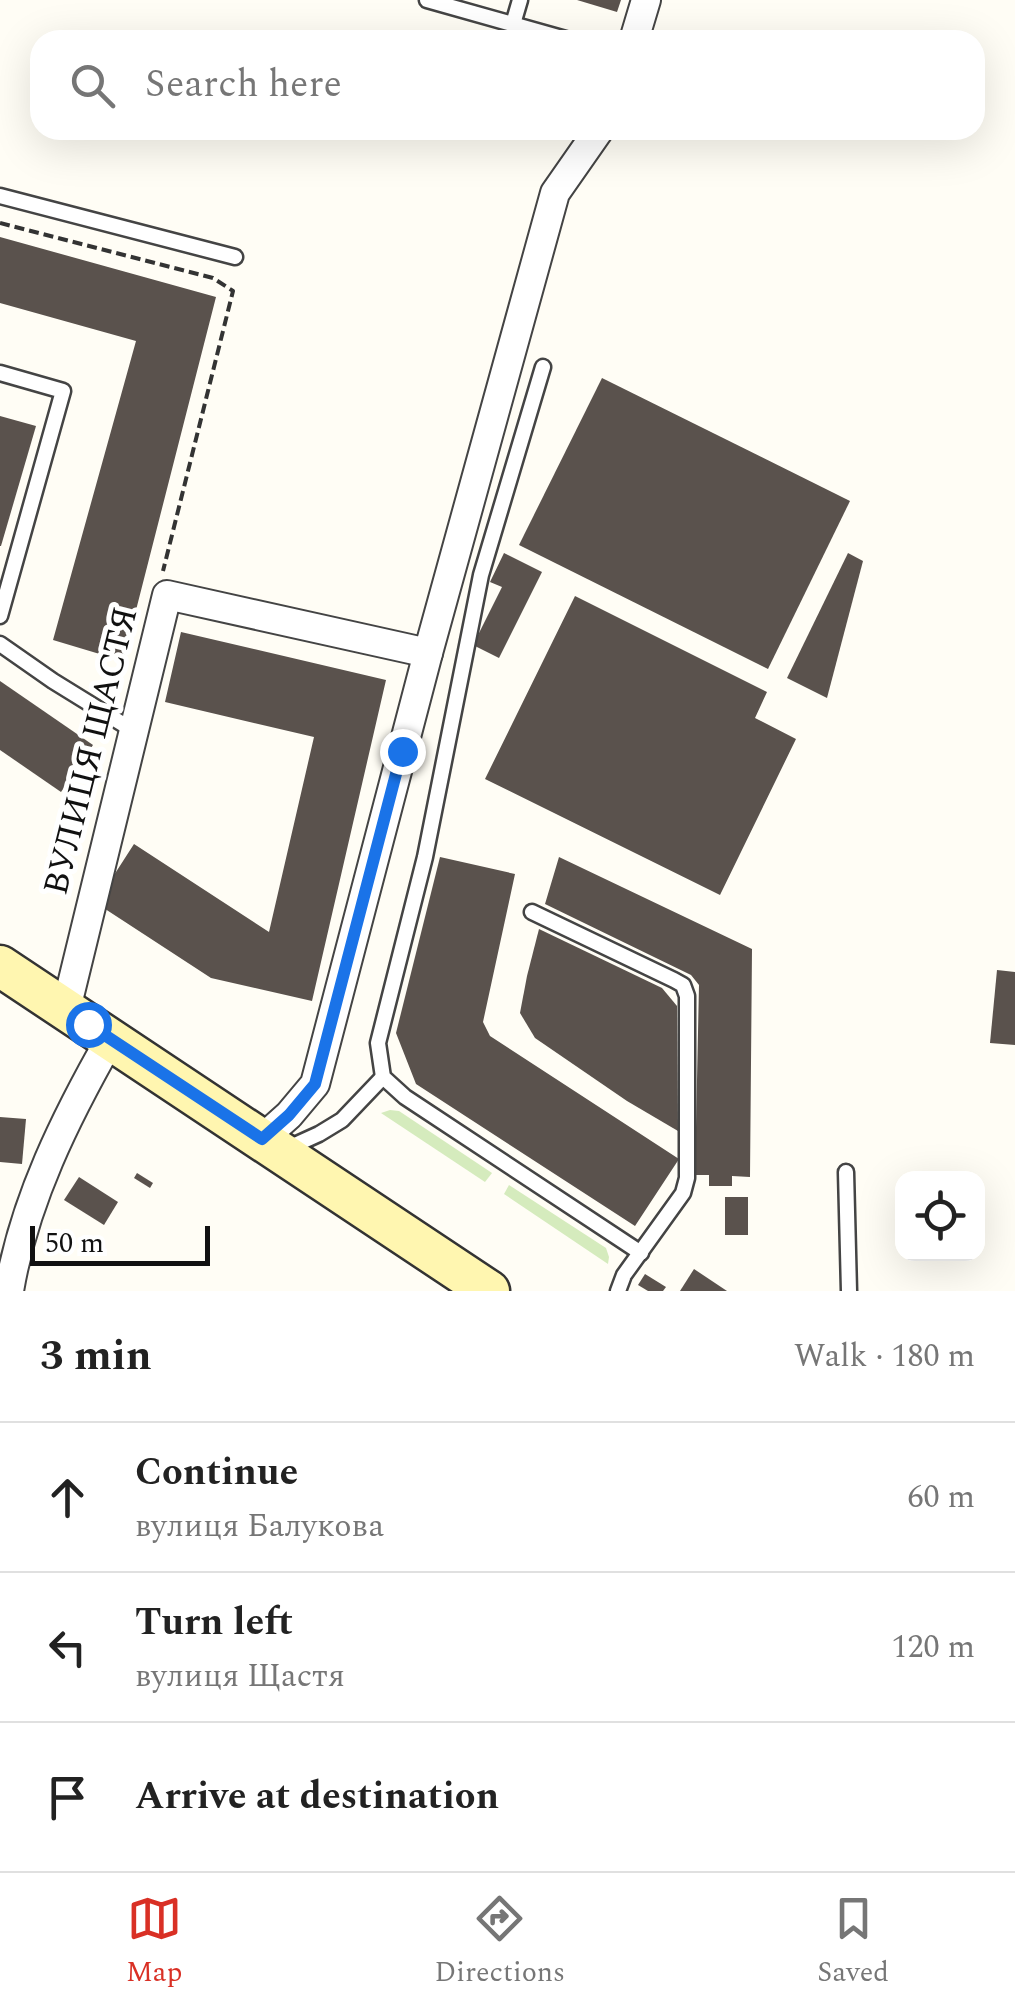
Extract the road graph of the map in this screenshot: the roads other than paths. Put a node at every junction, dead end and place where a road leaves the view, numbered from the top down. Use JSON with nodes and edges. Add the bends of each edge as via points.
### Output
{"nodes":[{"id":1,"x":427,"y":0,"type":"edge"},
{"id":2,"x":520,"y":0,"type":"edge"},
{"id":3,"x":646,"y":0,"type":"edge"},
{"id":4,"x":513,"y":24,"type":"junction"},
{"id":5,"x":534,"y":30,"type":"edge"},
{"id":6,"x":637,"y":30,"type":"edge"},
{"id":7,"x":591,"y":140,"type":"edge"},
{"id":8,"x":0,"y":196,"type":"edge"},
{"id":9,"x":235,"y":257,"type":"dead end"},
{"id":10,"x":543,"y":367,"type":"dead end"},
{"id":11,"x":0,"y":373,"type":"edge"},
{"id":12,"x":0,"y":616,"type":"edge"},
{"id":13,"x":0,"y":644,"type":"edge"},
{"id":14,"x":428,"y":653,"type":"junction"},
{"id":15,"x":134,"y":731,"type":"junction"},
{"id":16,"x":532,"y":912,"type":"dead end"},
{"id":17,"x":0,"y":966,"type":"edge"},
{"id":18,"x":66,"y":1009,"type":"junction"},
{"id":19,"x":111,"y":1038,"type":"junction"},
{"id":20,"x":382,"y":1078,"type":"junction"},
{"id":21,"x":272,"y":1145,"type":"junction"},
{"id":22,"x":846,"y":1172,"type":"dead end"},
{"id":23,"x":641,"y":1253,"type":"junction"},
{"id":24,"x":9,"y":1291,"type":"edge"},
{"id":25,"x":489,"y":1291,"type":"edge"},
{"id":26,"x":618,"y":1291,"type":"edge"},
{"id":27,"x":848,"y":1291,"type":"edge"}],
"edges":[{"from":1,"to":4,"type":"lane"},
{"from":2,"to":4,"type":"lane"},
{"from":3,"to":6,"type":"street"},
{"from":4,"to":5,"type":"lane"},
{"from":7,"to":14,"type":"street","via":[[555,193]]},
{"from":8,"to":9,"type":"lane"},
{"from":10,"to":20,"type":"lane","via":[[481,576],[425,857],[378,1042]]},
{"from":11,"to":12,"type":"lane","via":[[64,391]]},
{"from":13,"to":15,"type":"lane"},
{"from":14,"to":15,"type":"street","name":"ВУЛИЦЯ ЩАСТЯ","via":[[167,595]]},
{"from":14,"to":21,"type":"street","via":[[315,1084]]},
{"from":15,"to":18,"type":"street","name":"ВУЛИЦЯ ЩАСТЯ"},
{"from":16,"to":23,"type":"lane","via":[[674,980],[687,996],[687,1178]]},
{"from":17,"to":18,"type":"main road"},
{"from":18,"to":19,"type":"main road"},
{"from":19,"to":21,"type":"main road"},
{"from":19,"to":24,"type":"street","via":[[50,1158]]},
{"from":20,"to":21,"type":"lane","via":[[342,1120],[319,1134]]},
{"from":20,"to":23,"type":"lane"},
{"from":21,"to":25,"type":"main road"},
{"from":22,"to":27,"type":"lane"},
{"from":23,"to":26,"type":"lane"}]}
